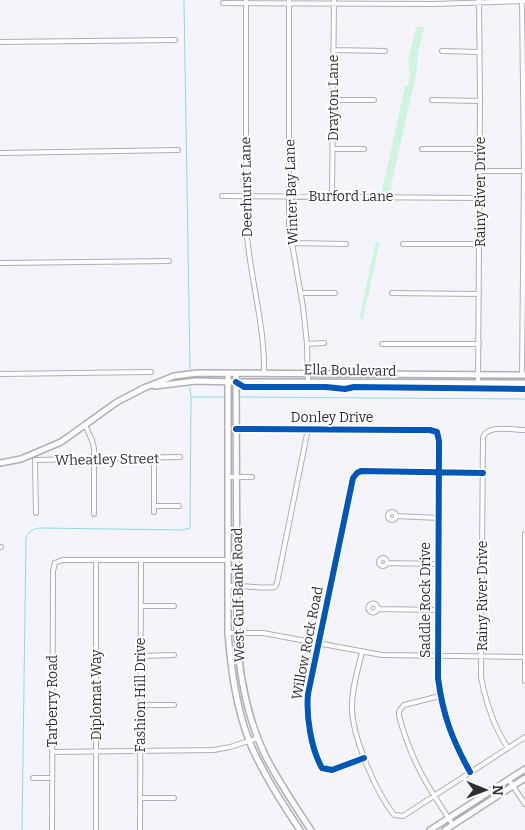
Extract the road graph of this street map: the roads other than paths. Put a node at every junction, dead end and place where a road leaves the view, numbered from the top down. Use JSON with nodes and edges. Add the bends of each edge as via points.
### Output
{"nodes":[{"id":1,"x":479,"y":1,"type":"edge"},
{"id":2,"x":523,"y":1,"type":"edge"},
{"id":3,"x":246,"y":2,"type":"edge"},
{"id":4,"x":289,"y":2,"type":"edge"},
{"id":5,"x":334,"y":2,"type":"edge"},
{"id":6,"x":378,"y":2,"type":"edge"},
{"id":7,"x":223,"y":3,"type":"dead end"},
{"id":8,"x":175,"y":40,"type":"dead end"},
{"id":9,"x":0,"y":42,"type":"edge"},
{"id":10,"x":333,"y":50,"type":"junction"},
{"id":11,"x":385,"y":51,"type":"dead end"},
{"id":12,"x":442,"y":51,"type":"dead end"},
{"id":13,"x":480,"y":52,"type":"junction"},
{"id":14,"x":333,"y":100,"type":"junction"},
{"id":15,"x":374,"y":100,"type":"dead end"},
{"id":16,"x":432,"y":100,"type":"dead end"},
{"id":17,"x":480,"y":101,"type":"junction"},
{"id":18,"x":333,"y":149,"type":"junction"},
{"id":19,"x":364,"y":149,"type":"dead end"},
{"id":20,"x":422,"y":149,"type":"dead end"},
{"id":21,"x":480,"y":149,"type":"junction"},
{"id":22,"x":178,"y":150,"type":"dead end"},
{"id":23,"x":0,"y":153,"type":"edge"},
{"id":24,"x":480,"y":171,"type":"junction"},
{"id":25,"x":524,"y":171,"type":"edge"},
{"id":26,"x":222,"y":196,"type":"dead end"},
{"id":27,"x":245,"y":196,"type":"junction"},
{"id":28,"x":288,"y":196,"type":"junction"},
{"id":29,"x":332,"y":196,"type":"junction"},
{"id":30,"x":480,"y":198,"type":"junction"},
{"id":31,"x":291,"y":243,"type":"junction"},
{"id":32,"x":346,"y":244,"type":"dead end"},
{"id":33,"x":403,"y":244,"type":"dead end"},
{"id":34,"x":480,"y":244,"type":"junction"},
{"id":35,"x":169,"y":261,"type":"dead end"},
{"id":36,"x":0,"y":264,"type":"edge"},
{"id":37,"x":300,"y":293,"type":"junction"},
{"id":38,"x":335,"y":293,"type":"dead end"},
{"id":39,"x":392,"y":293,"type":"dead end"},
{"id":40,"x":479,"y":294,"type":"junction"},
{"id":41,"x":307,"y":344,"type":"junction"},
{"id":42,"x":324,"y":344,"type":"dead end"},
{"id":43,"x":382,"y":344,"type":"dead end"},
{"id":44,"x":479,"y":344,"type":"junction"},
{"id":45,"x":151,"y":372,"type":"dead end"},
{"id":46,"x":0,"y":374,"type":"edge"},
{"id":47,"x":228,"y":374,"type":"junction"},
{"id":48,"x":236,"y":374,"type":"junction"},
{"id":49,"x":264,"y":374,"type":"junction"},
{"id":50,"x":308,"y":374,"type":"junction"},
{"id":51,"x":478,"y":375,"type":"junction"},
{"id":52,"x":524,"y":375,"type":"edge"},
{"id":53,"x":227,"y":382,"type":"junction"},
{"id":54,"x":236,"y":382,"type":"junction"},
{"id":55,"x":308,"y":382,"type":"junction"},
{"id":56,"x":478,"y":383,"type":"junction"},
{"id":57,"x":525,"y":383,"type":"edge"},
{"id":58,"x":144,"y":388,"type":"junction"},
{"id":59,"x":85,"y":425,"type":"junction"},
{"id":60,"x":236,"y":429,"type":"junction"},
{"id":61,"x":308,"y":429,"type":"junction"},
{"id":62,"x":428,"y":430,"type":"joint"},
{"id":63,"x":525,"y":430,"type":"edge"},
{"id":64,"x":35,"y":453,"type":"joint"},
{"id":65,"x":180,"y":457,"type":"dead end"},
{"id":66,"x":154,"y":458,"type":"junction"},
{"id":67,"x":95,"y":459,"type":"junction"},
{"id":68,"x":0,"y":463,"type":"edge"},
{"id":69,"x":439,"y":473,"type":"junction"},
{"id":70,"x":483,"y":473,"type":"junction"},
{"id":71,"x":228,"y":477,"type":"junction"},
{"id":72,"x":236,"y":477,"type":"junction"},
{"id":73,"x":252,"y":477,"type":"dead end"},
{"id":74,"x":154,"y":506,"type":"junction"},
{"id":75,"x":179,"y":506,"type":"dead end"},
{"id":76,"x":154,"y":512,"type":"dead end"},
{"id":77,"x":36,"y":513,"type":"dead end"},
{"id":78,"x":94,"y":514,"type":"dead end"},
{"id":79,"x":396,"y":516,"type":"dead end"},
{"id":80,"x":439,"y":518,"type":"junction"},
{"id":81,"x":525,"y":534,"type":"edge"},
{"id":82,"x":96,"y":560,"type":"junction"},
{"id":83,"x":141,"y":560,"type":"junction"},
{"id":84,"x":227,"y":560,"type":"junction"},
{"id":85,"x":387,"y":563,"type":"dead end"},
{"id":86,"x":438,"y":564,"type":"junction"},
{"id":87,"x":236,"y":585,"type":"junction"},
{"id":88,"x":228,"y":586,"type":"junction"},
{"id":89,"x":141,"y":606,"type":"junction"},
{"id":90,"x":174,"y":606,"type":"dead end"},
{"id":91,"x":378,"y":609,"type":"dead end"},
{"id":92,"x":438,"y":610,"type":"junction"},
{"id":93,"x":228,"y":633,"type":"junction"},
{"id":94,"x":237,"y":633,"type":"junction"},
{"id":95,"x":319,"y":644,"type":"junction"},
{"id":96,"x":362,"y":652,"type":"junction"},
{"id":97,"x":140,"y":656,"type":"junction"},
{"id":98,"x":174,"y":656,"type":"dead end"},
{"id":99,"x":437,"y":656,"type":"junction"},
{"id":100,"x":482,"y":656,"type":"junction"},
{"id":101,"x":524,"y":657,"type":"edge"},
{"id":102,"x":242,"y":681,"type":"junction"},
{"id":103,"x":525,"y":681,"type":"edge"},
{"id":104,"x":234,"y":684,"type":"junction"},
{"id":105,"x":440,"y":696,"type":"junction"},
{"id":106,"x":140,"y":705,"type":"junction"},
{"id":107,"x":174,"y":705,"type":"dead end"},
{"id":108,"x":525,"y":736,"type":"edge"},
{"id":109,"x":258,"y":738,"type":"junction"},
{"id":110,"x":250,"y":741,"type":"junction"},
{"id":111,"x":508,"y":748,"type":"junction"},
{"id":112,"x":140,"y":751,"type":"junction"},
{"id":113,"x":52,"y":752,"type":"junction"},
{"id":114,"x":96,"y":752,"type":"junction"},
{"id":115,"x":364,"y":758,"type":"junction"},
{"id":116,"x":525,"y":769,"type":"edge"},
{"id":117,"x":470,"y":772,"type":"junction"},
{"id":118,"x":33,"y":778,"type":"dead end"},
{"id":119,"x":52,"y":778,"type":"junction"},
{"id":120,"x":525,"y":778,"type":"edge"},
{"id":121,"x":509,"y":780,"type":"junction"},
{"id":122,"x":513,"y":786,"type":"junction"},
{"id":123,"x":434,"y":796,"type":"junction"},
{"id":124,"x":140,"y":798,"type":"junction"},
{"id":125,"x":174,"y":798,"type":"dead end"},
{"id":126,"x":525,"y":804,"type":"edge"},
{"id":127,"x":298,"y":810,"type":"junction"},
{"id":128,"x":290,"y":815,"type":"junction"},
{"id":129,"x":448,"y":818,"type":"junction"},
{"id":130,"x":453,"y":825,"type":"junction"},
{"id":131,"x":52,"y":830,"type":"edge"},
{"id":132,"x":96,"y":830,"type":"edge"},
{"id":133,"x":140,"y":830,"type":"edge"},
{"id":134,"x":300,"y":830,"type":"edge"},
{"id":135,"x":311,"y":830,"type":"edge"},
{"id":136,"x":430,"y":830,"type":"edge"},
{"id":137,"x":445,"y":830,"type":"edge"}],
"edges":[{"from":1,"to":2,"type":"street"},
{"from":1,"to":6,"type":"street"},
{"from":1,"to":13,"type":"street","name":"Rainy River Drive"},
{"from":2,"to":25,"type":"street"},
{"from":3,"to":4,"type":"street"},
{"from":3,"to":7,"type":"street"},
{"from":3,"to":27,"type":"street","name":"Deerhurst Lane"},
{"from":4,"to":5,"type":"street"},
{"from":4,"to":28,"type":"street","name":"Winter Bay Lane"},
{"from":5,"to":6,"type":"street"},
{"from":5,"to":10,"type":"street","name":"Drayton Lane"},
{"from":8,"to":9,"type":"street"},
{"from":10,"to":11,"type":"street"},
{"from":10,"to":14,"type":"street","name":"Drayton Lane"},
{"from":12,"to":13,"type":"street"},
{"from":13,"to":17,"type":"street","name":"Rainy River Drive"},
{"from":14,"to":15,"type":"street"},
{"from":14,"to":18,"type":"street","name":"Drayton Lane"},
{"from":16,"to":17,"type":"street"},
{"from":17,"to":21,"type":"street","name":"Rainy River Drive"},
{"from":18,"to":19,"type":"street"},
{"from":18,"to":29,"type":"street","name":"Drayton Lane"},
{"from":20,"to":21,"type":"street"},
{"from":21,"to":24,"type":"street","name":"Rainy River Drive"},
{"from":22,"to":23,"type":"street"},
{"from":24,"to":25,"type":"street"},
{"from":24,"to":30,"type":"street","name":"Rainy River Drive"},
{"from":25,"to":52,"type":"street"},
{"from":26,"to":27,"type":"street","name":"Burford Lane"},
{"from":27,"to":28,"type":"street","name":"Burford Lane"},
{"from":27,"to":49,"type":"street","name":"Deerhurst Lane","via":[[248,252],[262,333]]},
{"from":28,"to":29,"type":"street","name":"Burford Lane"},
{"from":28,"to":31,"type":"street","name":"Winter Bay Lane"},
{"from":29,"to":30,"type":"street","name":"Burford Lane"},
{"from":30,"to":34,"type":"street","name":"Rainy River Drive"},
{"from":31,"to":32,"type":"street"},
{"from":31,"to":37,"type":"street","name":"Winter Bay Lane"},
{"from":33,"to":34,"type":"street"},
{"from":34,"to":40,"type":"street","name":"Rainy River Drive"},
{"from":35,"to":36,"type":"street"},
{"from":37,"to":38,"type":"street"},
{"from":37,"to":41,"type":"street","name":"Winter Bay Lane"},
{"from":39,"to":40,"type":"street"},
{"from":40,"to":44,"type":"street","name":"Rainy River Drive"},
{"from":41,"to":42,"type":"street"},
{"from":41,"to":50,"type":"street","name":"Winter Bay Lane"},
{"from":43,"to":44,"type":"street"},
{"from":44,"to":51,"type":"street","name":"Rainy River Drive"},
{"from":45,"to":46,"type":"street"},
{"from":47,"to":48,"type":"main road","name":"Ella Boulevard"},
{"from":47,"to":53,"type":"main road","name":"West Gulf Bank Road"},
{"from":47,"to":58,"type":"main road","name":"Ella Boulevard","via":[[174,376]]},
{"from":48,"to":49,"type":"main road","name":"Ella Boulevard"},
{"from":48,"to":54,"type":"main road","name":"West Gulf Bank Road"},
{"from":49,"to":50,"type":"main road","name":"Ella Boulevard"},
{"from":50,"to":51,"type":"main road","name":"Ella Boulevard"},
{"from":50,"to":55,"type":"street","name":"Winter Bay Lane"},
{"from":51,"to":52,"type":"main road","name":"Ella Boulevard"},
{"from":51,"to":56,"type":"street","name":"Rainy River Drive"},
{"from":53,"to":54,"type":"main road","name":"Ella Boulevard"},
{"from":53,"to":58,"type":"main road","name":"Ella Boulevard","via":[[196,381]]},
{"from":53,"to":71,"type":"main road","name":"West Gulf Bank Road"},
{"from":54,"to":55,"type":"main road","name":"Ella Boulevard"},
{"from":54,"to":60,"type":"main road","name":"West Gulf Bank Road"},
{"from":55,"to":56,"type":"main road","name":"Ella Boulevard"},
{"from":56,"to":57,"type":"main road","name":"Ella Boulevard"},
{"from":58,"to":59,"type":"main road","name":"Ella Boulevard"},
{"from":59,"to":64,"type":"main road","name":"Ella Boulevard","via":[[61,442]]},
{"from":59,"to":67,"type":"street"},
{"from":60,"to":61,"type":"street","name":"Donley Drive"},
{"from":60,"to":72,"type":"main road","name":"West Gulf Bank Road"},
{"from":61,"to":62,"type":"street","name":"Donley Drive"},
{"from":61,"to":87,"type":"street","via":[[277,583],[275,587],[268,588]]},
{"from":62,"to":69,"type":"street","name":"Saddle Rock Drive","via":[[437,432],[439,436]]},
{"from":63,"to":70,"type":"street","name":"Rainy River Drive","via":[[491,430],[485,433]]},
{"from":64,"to":68,"type":"main road","name":"Wheatley Street"},
{"from":65,"to":66,"type":"street","name":"Wheatley Street"},
{"from":66,"to":67,"type":"street","name":"Wheatley Street"},
{"from":66,"to":74,"type":"street"},
{"from":67,"to":77,"type":"street","name":"Wheatley Street","via":[[35,460]]},
{"from":67,"to":78,"type":"street"},
{"from":69,"to":70,"type":"street"},
{"from":69,"to":80,"type":"street","name":"Saddle Rock Drive"},
{"from":69,"to":95,"type":"street","name":"Willow Rock Road","via":[[358,472],[353,478]]},
{"from":70,"to":100,"type":"street","name":"Rainy River Drive"},
{"from":71,"to":72,"type":"street"},
{"from":71,"to":84,"type":"main road","name":"West Gulf Bank Road"},
{"from":72,"to":73,"type":"street"},
{"from":72,"to":87,"type":"main road","name":"West Gulf Bank Road"},
{"from":74,"to":75,"type":"street"},
{"from":74,"to":76,"type":"street"},
{"from":79,"to":80,"type":"street"},
{"from":80,"to":86,"type":"street","name":"Saddle Rock Drive"},
{"from":81,"to":101,"type":"street"},
{"from":82,"to":83,"type":"street"},
{"from":82,"to":113,"type":"street","name":"Tarberry Road","via":[[58,560],[53,566]]},
{"from":82,"to":114,"type":"street","name":"Diplomat Way"},
{"from":83,"to":84,"type":"street"},
{"from":83,"to":89,"type":"street","name":"Fashion Hill Drive"},
{"from":84,"to":88,"type":"main road","name":"West Gulf Bank Road"},
{"from":85,"to":86,"type":"street"},
{"from":86,"to":92,"type":"street","name":"Saddle Rock Drive"},
{"from":87,"to":88,"type":"street"},
{"from":87,"to":94,"type":"main road","name":"West Gulf Bank Road"},
{"from":88,"to":93,"type":"main road","name":"West Gulf Bank Road"},
{"from":89,"to":90,"type":"street"},
{"from":89,"to":97,"type":"street","name":"Fashion Hill Drive"},
{"from":91,"to":92,"type":"street"},
{"from":92,"to":99,"type":"street","name":"Saddle Rock Drive"},
{"from":93,"to":94,"type":"street"},
{"from":93,"to":104,"type":"main road","name":"West Gulf Bank Road"},
{"from":94,"to":95,"type":"street","via":[[262,633]]},
{"from":94,"to":102,"type":"main road","name":"West Gulf Bank Road"},
{"from":95,"to":96,"type":"street"},
{"from":95,"to":115,"type":"street","name":"Willow Rock Road","via":[[307,704],[320,764],[329,771]]},
{"from":96,"to":99,"type":"street"},
{"from":96,"to":115,"type":"street","via":[[352,709]]},
{"from":97,"to":98,"type":"street"},
{"from":97,"to":106,"type":"street","name":"Fashion Hill Drive"},
{"from":99,"to":100,"type":"street"},
{"from":99,"to":105,"type":"street","name":"Saddle Rock Drive"},
{"from":100,"to":101,"type":"street"},
{"from":100,"to":111,"type":"street","name":"Rainy River Drive","via":[[485,700],[494,725]]},
{"from":101,"to":103,"type":"street"},
{"from":102,"to":104,"type":"main road"},
{"from":102,"to":109,"type":"main road","name":"West Gulf Bank Road"},
{"from":104,"to":110,"type":"main road","name":"West Gulf Bank Road"},
{"from":105,"to":117,"type":"street","name":"Saddle Rock Drive","via":[[450,732]]},
{"from":105,"to":123,"type":"street","via":[[404,705],[399,711],[408,749]]},
{"from":106,"to":107,"type":"street"},
{"from":106,"to":112,"type":"street","name":"Fashion Hill Drive"},
{"from":108,"to":111,"type":"street"},
{"from":109,"to":110,"type":"street"},
{"from":109,"to":127,"type":"main road","name":"West Gulf Bank Road"},
{"from":110,"to":112,"type":"street","via":[[214,750]]},
{"from":110,"to":128,"type":"main road","name":"West Gulf Bank Road"},
{"from":111,"to":117,"type":"street"},
{"from":112,"to":114,"type":"street"},
{"from":112,"to":124,"type":"street","name":"Fashion Hill Drive"},
{"from":113,"to":114,"type":"street"},
{"from":113,"to":119,"type":"street","name":"Tarberry Road"},
{"from":114,"to":132,"type":"street","name":"Diplomat Way"},
{"from":115,"to":123,"type":"street","via":[[394,815],[403,816]]},
{"from":116,"to":121,"type":"main road"},
{"from":117,"to":123,"type":"street"},
{"from":118,"to":119,"type":"street"},
{"from":119,"to":131,"type":"street","name":"Tarberry Road"},
{"from":120,"to":122,"type":"main road"},
{"from":121,"to":122,"type":"street"},
{"from":121,"to":129,"type":"main road"},
{"from":122,"to":126,"type":"street"},
{"from":122,"to":130,"type":"main road"},
{"from":123,"to":129,"type":"street"},
{"from":124,"to":125,"type":"street"},
{"from":124,"to":133,"type":"street","name":"Fashion Hill Drive"},
{"from":127,"to":128,"type":"main road"},
{"from":127,"to":135,"type":"main road","name":"West Gulf Bank Road"},
{"from":128,"to":134,"type":"main road","name":"West Gulf Bank Road"},
{"from":129,"to":130,"type":"street"},
{"from":129,"to":136,"type":"main road"},
{"from":130,"to":137,"type":"main road"}]}
